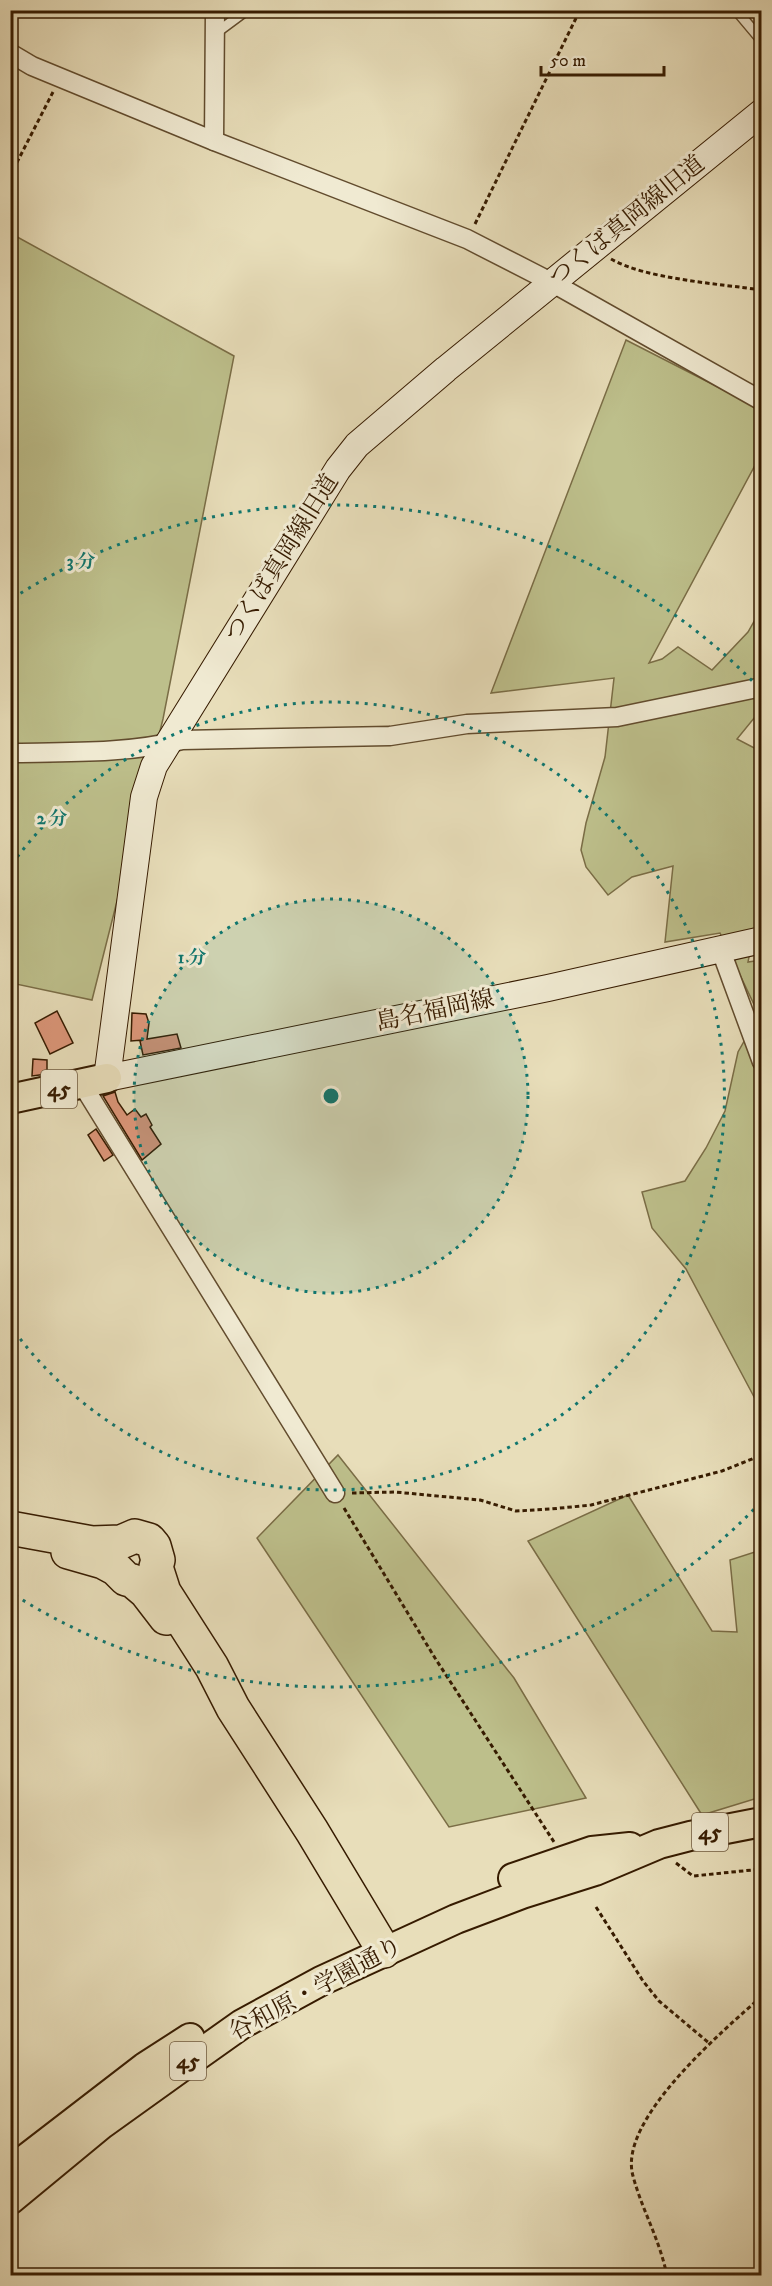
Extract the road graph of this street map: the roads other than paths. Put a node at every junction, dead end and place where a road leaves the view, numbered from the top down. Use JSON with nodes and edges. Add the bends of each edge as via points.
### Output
{"nodes":[{"id":1,"x":215,"y":10,"type":"edge"},
{"id":2,"x":247,"y":10,"type":"edge"},
{"id":3,"x":736,"y":10,"type":"edge"},
{"id":4,"x":216,"y":33,"type":"junction"},
{"id":5,"x":762,"y":41,"type":"edge"},
{"id":6,"x":10,"y":53,"type":"edge"},
{"id":7,"x":762,"y":112,"type":"edge"},
{"id":8,"x":214,"y":141,"type":"junction"},
{"id":9,"x":551,"y":282,"type":"junction"},
{"id":10,"x":762,"y":401,"type":"edge"},
{"id":11,"x":762,"y":687,"type":"edge"},
{"id":12,"x":169,"y":743,"type":"junction"},
{"id":13,"x":10,"y":753,"type":"edge"},
{"id":14,"x":762,"y":940,"type":"edge"},
{"id":15,"x":720,"y":948,"type":"junction"},
{"id":16,"x":762,"y":1062,"type":"edge"},
{"id":17,"x":94,"y":1081,"type":"junction"},
{"id":18,"x":10,"y":1100,"type":"edge"},
{"id":19,"x":335,"y":1493,"type":"road end"},
{"id":20,"x":10,"y":1528,"type":"edge"},
{"id":21,"x":10,"y":1541,"type":"edge"},
{"id":22,"x":131,"y":1565,"type":"junction"},
{"id":23,"x":762,"y":1822,"type":"edge"},
{"id":24,"x":380,"y":1942,"type":"junction"},
{"id":25,"x":10,"y":2171,"type":"edge"},
{"id":26,"x":10,"y":2200,"type":"edge"}],
"edges":[{"from":1,"to":4,"type":"street"},
{"from":2,"to":4,"type":"lane"},
{"from":3,"to":5,"type":"lane"},
{"from":4,"to":8,"type":"street"},
{"from":6,"to":8,"type":"street","via":[[32,66]]},
{"from":7,"to":9,"type":"street","name":"つくば真岡線旧道"},
{"from":8,"to":9,"type":"street","via":[[467,239]]},
{"from":9,"to":10,"type":"street"},
{"from":9,"to":12,"type":"street","name":"つくば真岡線旧道","via":[[357,445]]},
{"from":11,"to":12,"type":"street","via":[[617,717],[467,724],[390,736],[260,737]]},
{"from":12,"to":13,"type":"street","via":[[92,751]]},
{"from":12,"to":17,"type":"street","name":"つくば真岡線旧道","via":[[154,766],[144,797]]},
{"from":14,"to":15,"type":"street","name":"島名福岡線"},
{"from":15,"to":16,"type":"street"},
{"from":15,"to":17,"type":"street","name":"島名福岡線","via":[[548,988]]},
{"from":17,"to":18,"type":"main road","number":"45"},
{"from":17,"to":19,"type":"street"},
{"from":20,"to":22,"type":"highway","via":[[92,1543]]},
{"from":21,"to":22,"type":"highway"},
{"from":22,"to":24,"type":"highway","via":[[198,1670],[233,1708]]},
{"from":23,"to":24,"type":"main road","name":"谷和原・学園通り","number":"45","via":[[659,1844],[592,1851],[462,1896]]},
{"from":24,"to":25,"type":"main road","name":"谷和原・学園通り","number":"45","via":[[304,1970],[145,2067]]},
{"from":24,"to":26,"type":"main road","name":"谷和原・学園通り","number":"45","via":[[321,1981],[243,2024],[102,2124]]}]}
